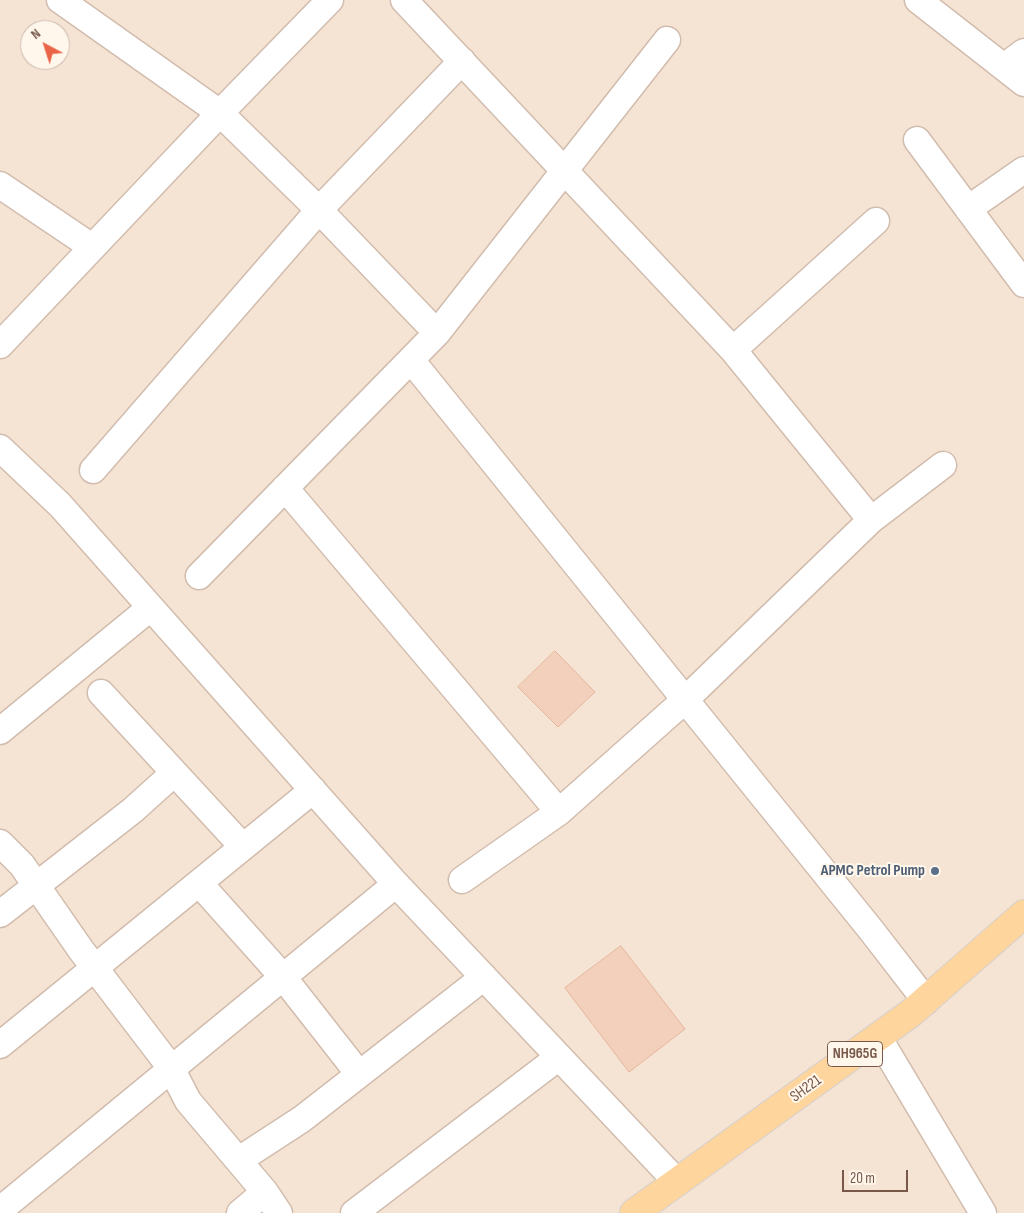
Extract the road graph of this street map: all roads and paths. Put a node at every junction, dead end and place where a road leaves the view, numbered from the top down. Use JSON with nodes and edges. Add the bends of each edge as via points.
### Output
{"nodes":[{"id":1,"x":60,"y":0,"type":"edge"},
{"id":2,"x":330,"y":0,"type":"edge"},
{"id":3,"x":404,"y":0,"type":"edge"},
{"id":4,"x":918,"y":0,"type":"edge"},
{"id":5,"x":667,"y":40,"type":"dead end"},
{"id":6,"x":462,"y":61,"type":"junction"},
{"id":7,"x":1017,"y":67,"type":"edge"},
{"id":8,"x":220,"y":113,"type":"junction"},
{"id":9,"x":917,"y":140,"type":"dead end"},
{"id":10,"x":564,"y":170,"type":"junction"},
{"id":11,"x":1024,"y":170,"type":"edge"},
{"id":12,"x":0,"y":185,"type":"edge"},
{"id":13,"x":968,"y":209,"type":"junction"},
{"id":14,"x":319,"y":210,"type":"junction"},
{"id":15,"x":876,"y":221,"type":"dead end"},
{"id":16,"x":92,"y":247,"type":"junction"},
{"id":17,"x":1024,"y":284,"type":"edge"},
{"id":18,"x":437,"y":333,"type":"junction"},
{"id":19,"x":0,"y":344,"type":"edge"},
{"id":20,"x":733,"y":350,"type":"junction"},
{"id":21,"x":411,"y":360,"type":"junction"},
{"id":22,"x":0,"y":448,"type":"edge"},
{"id":23,"x":943,"y":465,"type":"dead end"},
{"id":24,"x":93,"y":470,"type":"dead end"},
{"id":25,"x":285,"y":488,"type":"junction"},
{"id":26,"x":871,"y":520,"type":"junction"},
{"id":27,"x":199,"y":576,"type":"dead end"},
{"id":28,"x":150,"y":608,"type":"junction"},
{"id":29,"x":101,"y":693,"type":"dead end"},
{"id":30,"x":685,"y":700,"type":"junction"},
{"id":31,"x":0,"y":731,"type":"edge"},
{"id":32,"x":174,"y":773,"type":"junction"},
{"id":33,"x":313,"y":790,"type":"junction"},
{"id":34,"x":558,"y":812,"type":"junction"},
{"id":35,"x":0,"y":843,"type":"edge"},
{"id":36,"x":242,"y":847,"type":"junction"},
{"id":37,"x":462,"y":880,"type":"dead end"},
{"id":38,"x":199,"y":883,"type":"junction"},
{"id":39,"x":396,"y":884,"type":"junction"},
{"id":40,"x":36,"y":886,"type":"junction"},
{"id":41,"x":0,"y":914,"type":"edge"},
{"id":42,"x":1024,"y":915,"type":"edge"},
{"id":43,"x":94,"y":967,"type":"junction"},
{"id":44,"x":283,"y":977,"type":"junction"},
{"id":45,"x":484,"y":977,"type":"junction"},
{"id":46,"x":926,"y":1001,"type":"junction"},
{"id":47,"x":878,"y":1037,"type":"junction"},
{"id":48,"x":0,"y":1045,"type":"edge"},
{"id":49,"x":559,"y":1057,"type":"junction"},
{"id":50,"x":171,"y":1068,"type":"junction"},
{"id":51,"x":359,"y":1074,"type":"junction"},
{"id":52,"x":239,"y":1160,"type":"junction"},
{"id":53,"x":677,"y":1182,"type":"junction"},
{"id":54,"x":272,"y":1202,"type":"edge"},
{"id":55,"x":0,"y":1210,"type":"edge"},
{"id":56,"x":240,"y":1213,"type":"edge"},
{"id":57,"x":354,"y":1213,"type":"edge"},
{"id":58,"x":634,"y":1213,"type":"edge"},
{"id":59,"x":983,"y":1213,"type":"edge"}],
"edges":[{"from":1,"to":8,"type":"street"},
{"from":2,"to":8,"type":"street"},
{"from":3,"to":6,"type":"street"},
{"from":4,"to":7,"type":"street"},
{"from":5,"to":10,"type":"street"},
{"from":6,"to":10,"type":"street"},
{"from":6,"to":14,"type":"street"},
{"from":8,"to":14,"type":"street"},
{"from":8,"to":16,"type":"street"},
{"from":9,"to":13,"type":"street"},
{"from":10,"to":18,"type":"street"},
{"from":10,"to":20,"type":"street"},
{"from":11,"to":13,"type":"street"},
{"from":12,"to":16,"type":"street"},
{"from":13,"to":17,"type":"street"},
{"from":14,"to":18,"type":"street"},
{"from":14,"to":24,"type":"street"},
{"from":15,"to":20,"type":"street"},
{"from":16,"to":19,"type":"street"},
{"from":18,"to":21,"type":"street"},
{"from":20,"to":26,"type":"street"},
{"from":21,"to":25,"type":"street"},
{"from":21,"to":30,"type":"street"},
{"from":22,"to":28,"type":"street","via":[[60,505]]},
{"from":23,"to":26,"type":"street"},
{"from":25,"to":27,"type":"street"},
{"from":25,"to":34,"type":"street"},
{"from":26,"to":30,"type":"street"},
{"from":28,"to":31,"type":"street"},
{"from":28,"to":33,"type":"street"},
{"from":29,"to":32,"type":"street"},
{"from":30,"to":34,"type":"street"},
{"from":30,"to":46,"type":"street"},
{"from":32,"to":36,"type":"street"},
{"from":32,"to":40,"type":"street","via":[[133,810]]},
{"from":33,"to":36,"type":"street"},
{"from":33,"to":39,"type":"street"},
{"from":34,"to":37,"type":"street"},
{"from":35,"to":40,"type":"street"},
{"from":36,"to":38,"type":"street"},
{"from":38,"to":43,"type":"street"},
{"from":38,"to":44,"type":"street"},
{"from":39,"to":44,"type":"street"},
{"from":39,"to":45,"type":"street"},
{"from":40,"to":41,"type":"street"},
{"from":40,"to":43,"type":"street"},
{"from":42,"to":46,"type":"main road","name":"SH221","number":"NH965G"},
{"from":43,"to":48,"type":"street"},
{"from":43,"to":50,"type":"street"},
{"from":44,"to":50,"type":"street"},
{"from":44,"to":51,"type":"street"},
{"from":45,"to":49,"type":"street"},
{"from":45,"to":51,"type":"street"},
{"from":46,"to":47,"type":"main road","name":"SH221","number":"NH965G"},
{"from":47,"to":53,"type":"main road","name":"SH221","number":"NH965G"},
{"from":47,"to":59,"type":"street"},
{"from":49,"to":53,"type":"street"},
{"from":49,"to":57,"type":"street"},
{"from":50,"to":52,"type":"street","via":[[188,1101]]},
{"from":50,"to":55,"type":"street"},
{"from":51,"to":52,"type":"street","via":[[302,1120]]},
{"from":52,"to":54,"type":"street"},
{"from":53,"to":58,"type":"main road","name":"SH221"},
{"from":54,"to":56,"type":"street"}]}
